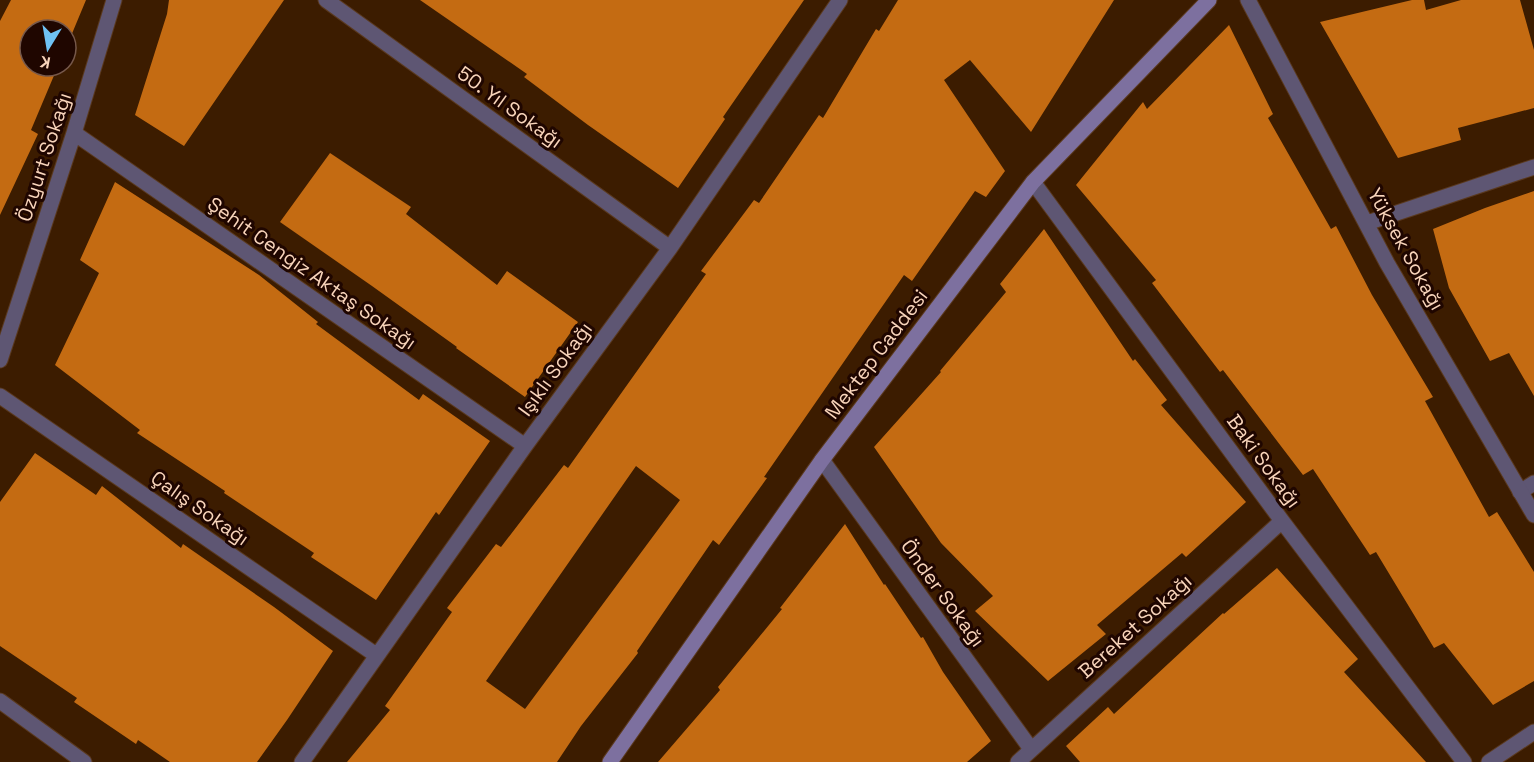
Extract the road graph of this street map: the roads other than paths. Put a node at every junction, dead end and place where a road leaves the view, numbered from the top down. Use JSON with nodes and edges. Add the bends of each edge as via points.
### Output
{"nodes":[{"id":1,"x":114,"y":0,"type":"edge"},
{"id":2,"x":326,"y":0,"type":"edge"},
{"id":3,"x":840,"y":0,"type":"edge"},
{"id":4,"x":1209,"y":0,"type":"edge"},
{"id":5,"x":1248,"y":0,"type":"edge"},
{"id":6,"x":74,"y":133,"type":"junction"},
{"id":7,"x":1534,"y":166,"type":"edge"},
{"id":8,"x":1033,"y":182,"type":"junction"},
{"id":9,"x":1368,"y":224,"type":"junction"},
{"id":10,"x":669,"y":248,"type":"junction"},
{"id":11,"x":0,"y":360,"type":"edge"},
{"id":12,"x":0,"y":396,"type":"edge"},
{"id":13,"x":525,"y":446,"type":"junction"},
{"id":14,"x":822,"y":460,"type":"junction"},
{"id":15,"x":1534,"y":483,"type":"edge"},
{"id":16,"x":1520,"y":492,"type":"junction"},
{"id":17,"x":1534,"y":515,"type":"edge"},
{"id":18,"x":1282,"y":521,"type":"junction"},
{"id":19,"x":376,"y":655,"type":"junction"},
{"id":20,"x":0,"y":701,"type":"edge"},
{"id":21,"x":1534,"y":732,"type":"edge"},
{"id":22,"x":1030,"y":749,"type":"junction"},
{"id":23,"x":84,"y":762,"type":"edge"},
{"id":24,"x":302,"y":762,"type":"edge"},
{"id":25,"x":610,"y":762,"type":"edge"},
{"id":26,"x":1018,"y":762,"type":"edge"},
{"id":27,"x":1464,"y":762,"type":"edge"},
{"id":28,"x":1489,"y":762,"type":"edge"}],
"edges":[{"from":1,"to":6,"type":"street","name":"Özyurt Sokağı"},
{"from":2,"to":10,"type":"street","name":"50. Yıl Sokağı"},
{"from":3,"to":10,"type":"street","name":"Işıklı Sokağı"},
{"from":4,"to":8,"type":"street","name":"Mektep Caddesi"},
{"from":5,"to":9,"type":"street","name":"Yüksek Sokağı"},
{"from":6,"to":11,"type":"street","name":"Özyurt Sokağı"},
{"from":6,"to":13,"type":"street","name":"Şehit Cengiz Aktaş Sokağı"},
{"from":7,"to":9,"type":"street"},
{"from":8,"to":14,"type":"street","name":"Mektep Caddesi"},
{"from":8,"to":18,"type":"street","name":"Baki Sokağı"},
{"from":9,"to":16,"type":"street","name":"Yüksek Sokağı"},
{"from":10,"to":13,"type":"street","name":"Işıklı Sokağı"},
{"from":12,"to":19,"type":"street","name":"Çalış Sokağı"},
{"from":13,"to":19,"type":"street","name":"Işıklı Sokağı"},
{"from":14,"to":22,"type":"street","name":"Önder Sokağı"},
{"from":14,"to":25,"type":"street","name":"Mektep Caddesi"},
{"from":15,"to":16,"type":"street"},
{"from":16,"to":17,"type":"street","name":"Yüksek Sokağı"},
{"from":18,"to":22,"type":"street","name":"Bereket Sokağı"},
{"from":18,"to":27,"type":"street","name":"Baki Sokağı"},
{"from":19,"to":24,"type":"street","name":"Işıklı Sokağı"},
{"from":20,"to":23,"type":"street"},
{"from":21,"to":28,"type":"street"},
{"from":22,"to":26,"type":"street","name":"Bereket Sokağı"}]}
